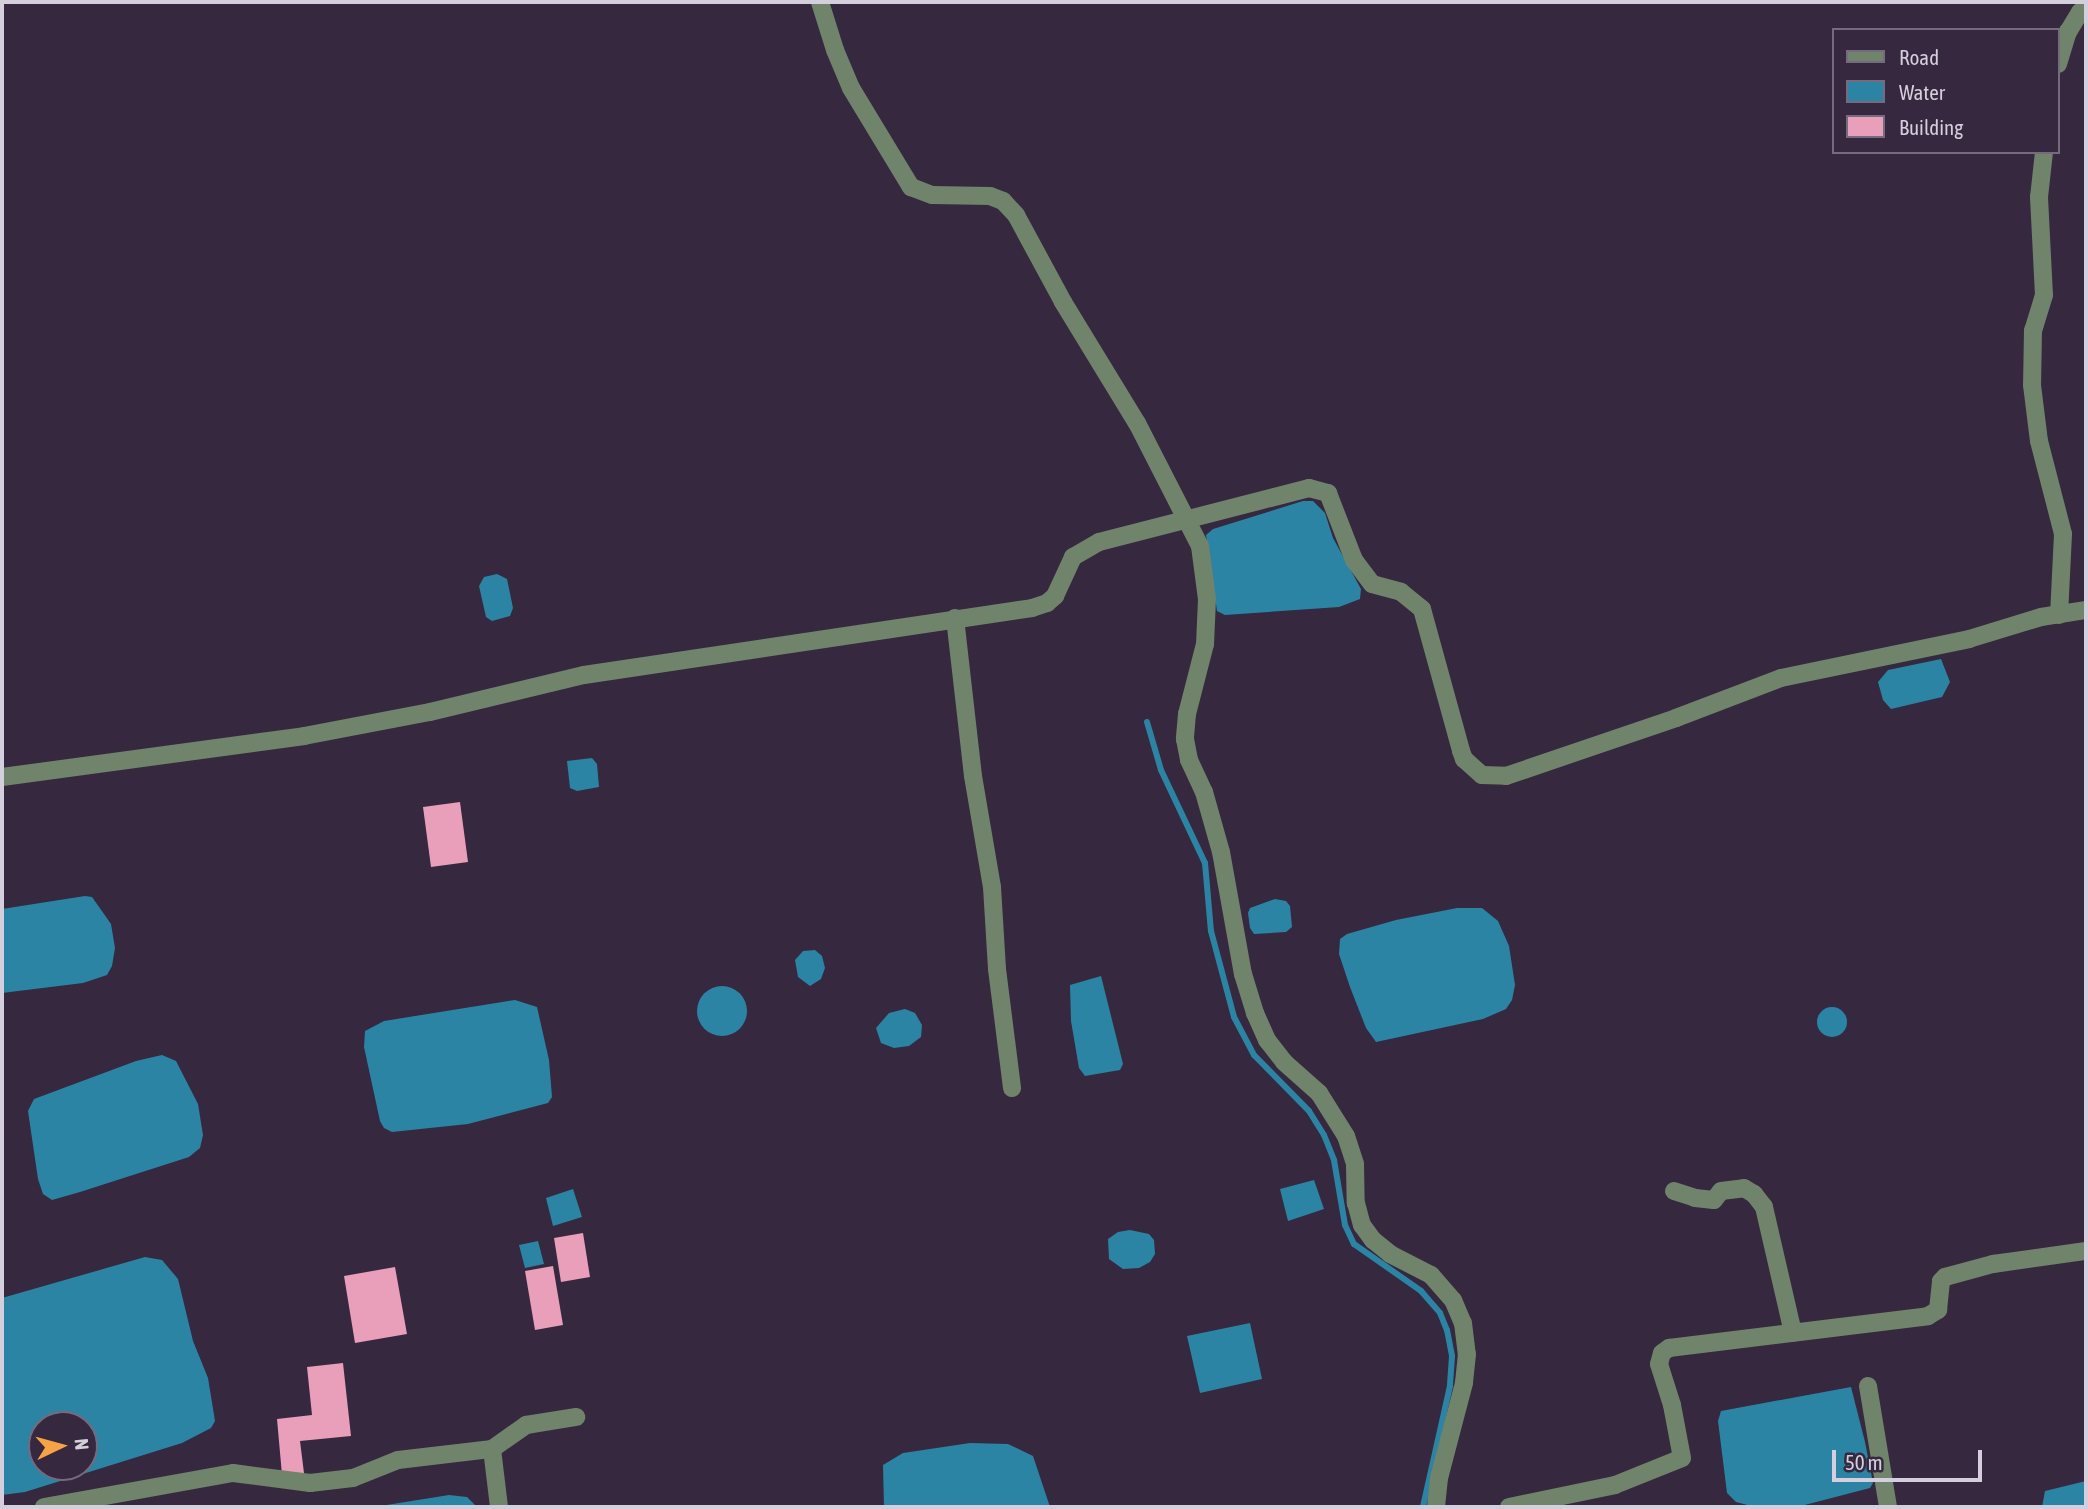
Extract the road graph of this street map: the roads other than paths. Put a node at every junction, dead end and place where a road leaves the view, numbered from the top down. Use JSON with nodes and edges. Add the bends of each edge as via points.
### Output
{"nodes":[{"id":1,"x":820,"y":2,"type":"edge"},
{"id":2,"x":2086,"y":9,"type":"edge"},
{"id":3,"x":2060,"y":58,"type":"edge"},
{"id":4,"x":2044,"y":154,"type":"edge"},
{"id":5,"x":1188,"y":519,"type":"junction"},
{"id":6,"x":2086,"y":610,"type":"edge"},
{"id":7,"x":2059,"y":615,"type":"junction"},
{"id":8,"x":955,"y":618,"type":"junction"},
{"id":9,"x":2,"y":778,"type":"edge"},
{"id":10,"x":1012,"y":1088,"type":"dead end"},
{"id":11,"x":1674,"y":1191,"type":"dead end"},
{"id":12,"x":2086,"y":1251,"type":"edge"},
{"id":13,"x":1793,"y":1333,"type":"junction"},
{"id":14,"x":1868,"y":1386,"type":"dead end"},
{"id":15,"x":576,"y":1417,"type":"dead end"},
{"id":16,"x":492,"y":1449,"type":"junction"},
{"id":17,"x":44,"y":1507,"type":"edge"},
{"id":18,"x":499,"y":1507,"type":"edge"},
{"id":19,"x":1436,"y":1507,"type":"edge"},
{"id":20,"x":1509,"y":1507,"type":"edge"},
{"id":21,"x":1888,"y":1507,"type":"edge"}],
"edges":[{"from":1,"to":5,"type":"street","via":[[851,88],[911,187],[932,195],[990,195],[1016,215]]},
{"from":2,"to":3,"type":"street","via":[[2068,32]]},
{"from":4,"to":7,"type":"street","via":[[2039,197],[2044,295],[2033,330],[2032,385],[2039,441],[2063,534]]},
{"from":5,"to":7,"type":"street","via":[[1287,492],[1320,488],[1328,493],[1363,573],[1372,584],[1401,592],[1422,609],[1464,759],[1482,775],[1506,776],[1780,678],[1969,639]]},
{"from":5,"to":8,"type":"street","via":[[1122,534],[1084,549],[1073,557],[1062,584],[1047,603]]},
{"from":5,"to":19,"type":"street","via":[[1200,546],[1207,599],[1205,644],[1185,739],[1221,852],[1243,974],[1255,1013],[1267,1040],[1319,1093],[1346,1136],[1355,1164],[1362,1225],[1390,1254],[1431,1275],[1452,1300],[1463,1323],[1464,1382]]},
{"from":6,"to":7,"type":"street"},
{"from":8,"to":9,"type":"street","via":[[584,674],[430,712],[304,736]]},
{"from":8,"to":10,"type":"street","via":[[973,776],[992,887]]},
{"from":11,"to":13,"type":"street","via":[[1714,1200],[1721,1191],[1744,1188],[1754,1194],[1764,1207]]},
{"from":12,"to":13,"type":"street","via":[[1945,1277],[1938,1310],[1928,1316]]},
{"from":13,"to":20,"type":"street","via":[[1669,1348],[1659,1364],[1682,1458],[1615,1485]]},
{"from":14,"to":21,"type":"street"},
{"from":15,"to":16,"type":"street","via":[[526,1425]]},
{"from":16,"to":17,"type":"street","via":[[398,1460],[353,1478],[310,1483],[233,1473]]},
{"from":16,"to":18,"type":"street"}]}
